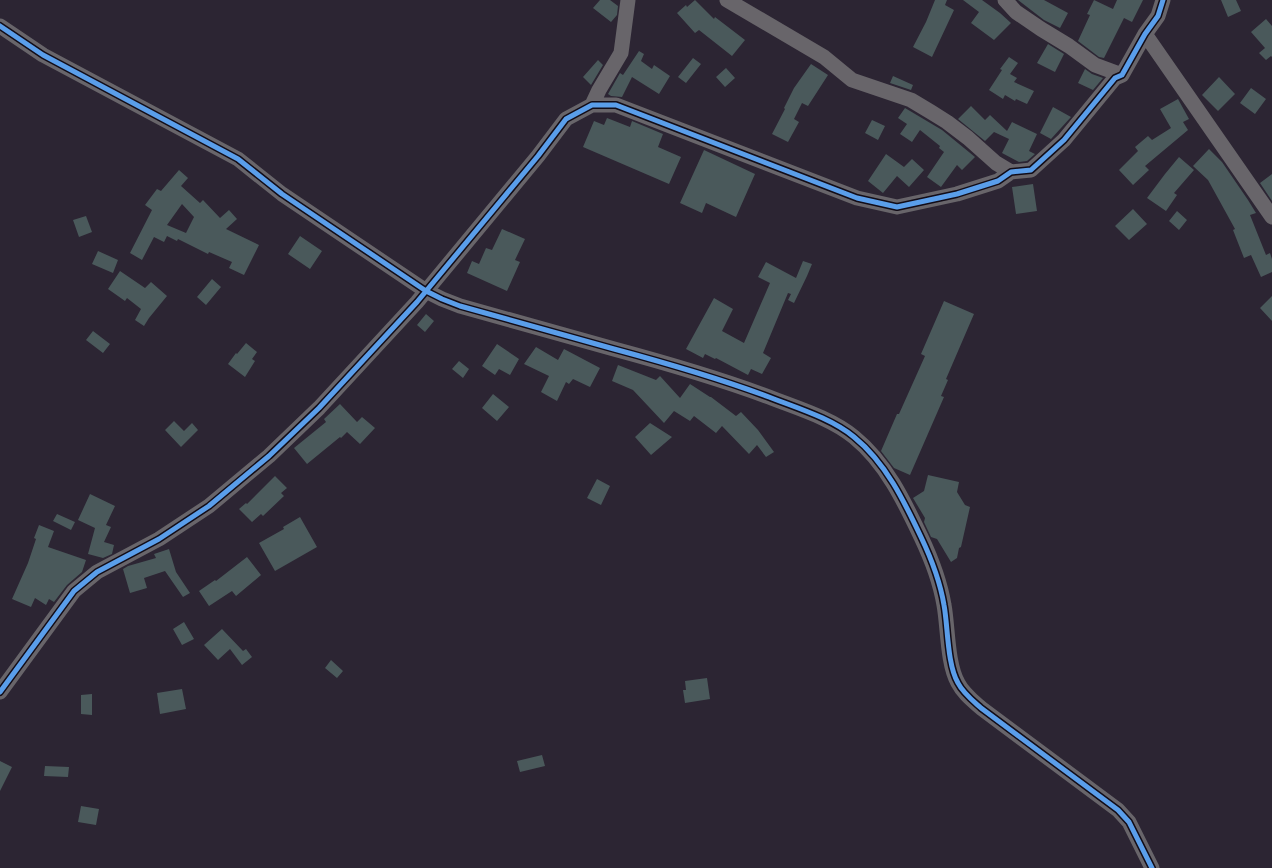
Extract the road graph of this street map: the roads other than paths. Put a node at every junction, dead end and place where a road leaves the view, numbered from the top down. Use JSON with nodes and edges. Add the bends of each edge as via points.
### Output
{"nodes":[{"id":1,"x":628,"y":0,"type":"edge"},
{"id":2,"x":727,"y":0,"type":"edge"},
{"id":3,"x":1005,"y":0,"type":"edge"},
{"id":4,"x":1163,"y":0,"type":"edge"},
{"id":5,"x":0,"y":26,"type":"edge"},
{"id":6,"x":1145,"y":34,"type":"junction"},
{"id":7,"x":1122,"y":74,"type":"junction"},
{"id":8,"x":592,"y":105,"type":"junction"},
{"id":9,"x":1011,"y":172,"type":"junction"},
{"id":10,"x":1272,"y":218,"type":"edge"},
{"id":11,"x":426,"y":291,"type":"junction"},
{"id":12,"x":0,"y":692,"type":"edge"},
{"id":13,"x":1152,"y":868,"type":"edge"}],
"edges":[{"from":1,"to":8,"type":"street","via":[[620,53]]},
{"from":2,"to":9,"type":"street","via":[[824,57],[852,80],[911,100],[931,112]]},
{"from":3,"to":7,"type":"street","via":[[1016,12],[1095,66]]},
{"from":4,"to":6,"type":"street","via":[[1158,16]]},
{"from":5,"to":11,"type":"street","via":[[43,55],[238,159],[282,194]]},
{"from":6,"to":7,"type":"street"},
{"from":6,"to":10,"type":"street"},
{"from":7,"to":9,"type":"street","via":[[1064,140],[1031,170]]},
{"from":8,"to":9,"type":"street","via":[[616,106],[857,198],[896,207],[974,189],[998,181]]},
{"from":8,"to":11,"type":"street","via":[[566,118]]},
{"from":11,"to":12,"type":"street","via":[[319,408],[262,462],[209,506],[159,539],[97,572],[74,590]]},
{"from":11,"to":13,"type":"street","via":[[460,306],[745,388],[813,414],[853,436],[888,475],[929,554],[944,605],[957,682],[980,708],[1118,810],[1129,822]]}]}
